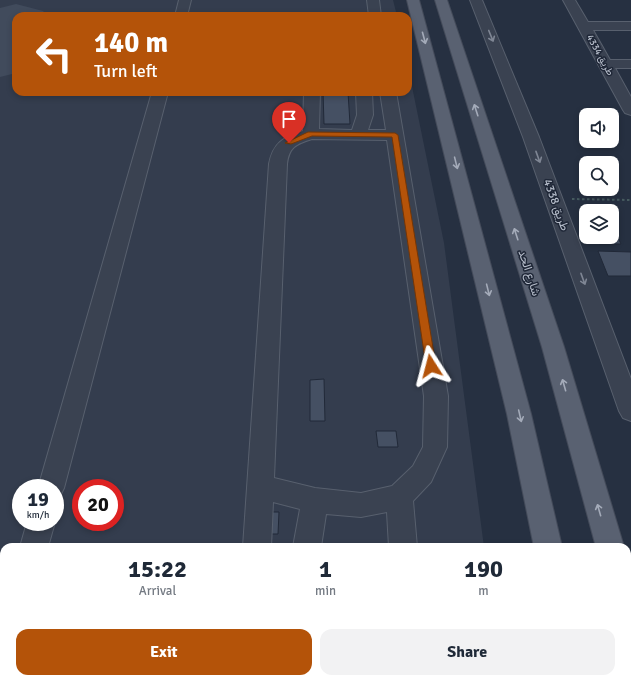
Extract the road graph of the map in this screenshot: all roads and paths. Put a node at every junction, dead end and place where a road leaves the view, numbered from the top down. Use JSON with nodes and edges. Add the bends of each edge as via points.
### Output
{"nodes":[{"id":1,"x":185,"y":0,"type":"edge"},
{"id":2,"x":373,"y":0,"type":"edge"},
{"id":3,"x":414,"y":0,"type":"edge"},
{"id":4,"x":441,"y":0,"type":"edge"},
{"id":5,"x":476,"y":0,"type":"edge"},
{"id":6,"x":568,"y":0,"type":"edge"},
{"id":7,"x":182,"y":12,"type":"edge"},
{"id":8,"x":374,"y":12,"type":"edge"},
{"id":9,"x":584,"y":26,"type":"junction"},
{"id":10,"x":631,"y":26,"type":"edge"},
{"id":11,"x":604,"y":64,"type":"junction"},
{"id":12,"x":631,"y":64,"type":"edge"},
{"id":13,"x":626,"y":94,"type":"edge"},
{"id":14,"x":159,"y":96,"type":"edge"},
{"id":15,"x":312,"y":96,"type":"edge"},
{"id":16,"x":364,"y":96,"type":"edge"},
{"id":17,"x":389,"y":96,"type":"edge"},
{"id":18,"x":631,"y":110,"type":"edge"},
{"id":19,"x":311,"y":134,"type":"junction"},
{"id":20,"x":359,"y":134,"type":"junction"},
{"id":21,"x":395,"y":135,"type":"junction"},
{"id":22,"x":554,"y":199,"type":"junction"},
{"id":23,"x":631,"y":200,"type":"edge"},
{"id":24,"x":631,"y":411,"type":"edge"},
{"id":25,"x":52,"y":479,"type":"edge"},
{"id":26,"x":260,"y":487,"type":"junction"},
{"id":27,"x":399,"y":497,"type":"junction"},
{"id":28,"x":315,"y":500,"type":"junction"},
{"id":29,"x":38,"y":531,"type":"edge"},
{"id":30,"x":35,"y":543,"type":"edge"},
{"id":31,"x":257,"y":543,"type":"edge"},
{"id":32,"x":308,"y":543,"type":"edge"},
{"id":33,"x":403,"y":543,"type":"edge"},
{"id":34,"x":547,"y":543,"type":"edge"},
{"id":35,"x":609,"y":543,"type":"edge"}],
"edges":[{"from":1,"to":7,"type":"street"},
{"from":2,"to":8,"type":"street"},
{"from":3,"to":34,"type":"main road","one_way":true,"via":[[520,414]]},
{"from":35,"to":4,"type":"main road","name":"شارع الحد","one_way":true,"via":[[553,347]]},
{"from":5,"to":22,"type":"street","name":"طريق 4338","one_way":true},
{"from":6,"to":9,"type":"street","name":"طريق 4334"},
{"from":9,"to":10,"type":"street"},
{"from":9,"to":11,"type":"street","name":"طريق 4334"},
{"from":11,"to":12,"type":"street"},
{"from":11,"to":13,"type":"street","name":"طريق 4334"},
{"from":13,"to":18,"type":"street","name":"طريق 4334"},
{"from":14,"to":25,"type":"street"},
{"from":15,"to":19,"type":"street"},
{"from":16,"to":20,"type":"street","via":[[365,115]]},
{"from":17,"to":21,"type":"street"},
{"from":19,"to":20,"type":"street"},
{"from":19,"to":26,"type":"street","via":[[296,139],[284,147],[280,152],[278,164]]},
{"from":20,"to":21,"type":"street"},
{"from":21,"to":27,"type":"street","via":[[436,396],[435,447],[422,474]]},
{"from":22,"to":23,"type":"path"},
{"from":22,"to":24,"type":"street","name":"طريق 4338","one_way":true},
{"from":26,"to":28,"type":"street"},
{"from":26,"to":31,"type":"street"},
{"from":27,"to":28,"type":"street","via":[[361,505]]},
{"from":27,"to":33,"type":"street"},
{"from":28,"to":32,"type":"street"},
{"from":29,"to":30,"type":"street"}]}
